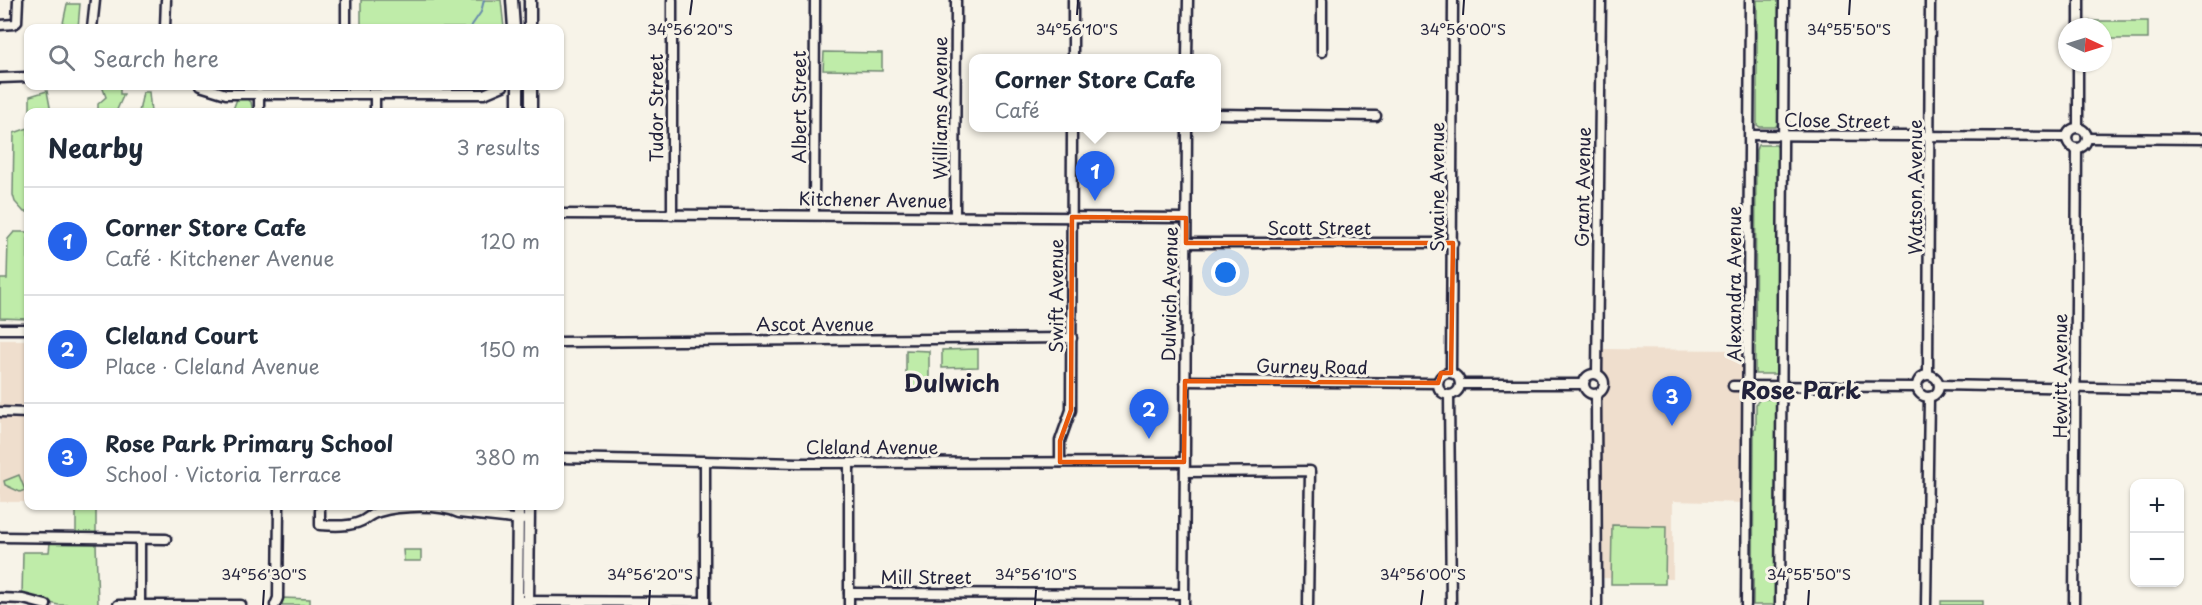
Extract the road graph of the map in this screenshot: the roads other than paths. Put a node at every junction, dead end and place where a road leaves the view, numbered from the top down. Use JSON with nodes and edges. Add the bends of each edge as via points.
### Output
{"nodes":[{"id":1,"x":18,"y":0,"type":"edge"},
{"id":2,"x":95,"y":0,"type":"edge"},
{"id":3,"x":166,"y":0,"type":"edge"},
{"id":4,"x":346,"y":0,"type":"edge"},
{"id":5,"x":512,"y":0,"type":"edge"},
{"id":6,"x":530,"y":0,"type":"edge"},
{"id":7,"x":672,"y":0,"type":"edge"},
{"id":8,"x":815,"y":0,"type":"edge"},
{"id":9,"x":956,"y":0,"type":"edge"},
{"id":10,"x":1073,"y":0,"type":"edge"},
{"id":11,"x":1188,"y":0,"type":"edge"},
{"id":12,"x":1322,"y":0,"type":"edge"},
{"id":13,"x":1453,"y":0,"type":"edge"},
{"id":14,"x":1600,"y":0,"type":"edge"},
{"id":15,"x":1750,"y":0,"type":"edge"},
{"id":16,"x":1784,"y":0,"type":"edge"},
{"id":17,"x":1930,"y":0,"type":"edge"},
{"id":18,"x":2079,"y":0,"type":"edge"},
{"id":19,"x":2079,"y":18,"type":"edge"},
{"id":20,"x":92,"y":24,"type":"edge"},
{"id":21,"x":165,"y":24,"type":"edge"},
{"id":22,"x":346,"y":24,"type":"edge"},
{"id":23,"x":514,"y":24,"type":"edge"},
{"id":24,"x":531,"y":24,"type":"edge"},
{"id":25,"x":0,"y":25,"type":"edge"},
{"id":26,"x":1322,"y":52,"type":"dead end"},
{"id":27,"x":1073,"y":54,"type":"edge"},
{"id":28,"x":1187,"y":54,"type":"edge"},
{"id":29,"x":2078,"y":72,"type":"edge"},
{"id":30,"x":24,"y":77,"type":"edge"},
{"id":31,"x":0,"y":78,"type":"edge"},
{"id":32,"x":213,"y":90,"type":"edge"},
{"id":33,"x":324,"y":90,"type":"edge"},
{"id":34,"x":352,"y":90,"type":"edge"},
{"id":35,"x":492,"y":90,"type":"edge"},
{"id":36,"x":518,"y":90,"type":"edge"},
{"id":37,"x":531,"y":90,"type":"edge"},
{"id":38,"x":260,"y":93,"type":"junction"},
{"id":39,"x":375,"y":94,"type":"junction"},
{"id":40,"x":259,"y":108,"type":"edge"},
{"id":41,"x":375,"y":108,"type":"edge"},
{"id":42,"x":518,"y":108,"type":"edge"},
{"id":43,"x":531,"y":108,"type":"edge"},
{"id":44,"x":1221,"y":114,"type":"edge"},
{"id":45,"x":1376,"y":116,"type":"dead end"},
{"id":46,"x":2078,"y":128,"type":"junction"},
{"id":47,"x":1072,"y":132,"type":"edge"},
{"id":48,"x":1187,"y":132,"type":"edge"},
{"id":49,"x":1750,"y":135,"type":"junction"},
{"id":50,"x":1782,"y":135,"type":"junction"},
{"id":51,"x":2067,"y":137,"type":"junction"},
{"id":52,"x":1931,"y":138,"type":"junction"},
{"id":53,"x":2086,"y":138,"type":"junction"},
{"id":54,"x":2202,"y":139,"type":"edge"},
{"id":55,"x":2077,"y":147,"type":"junction"},
{"id":56,"x":564,"y":214,"type":"edge"},
{"id":57,"x":814,"y":214,"type":"junction"},
{"id":58,"x":672,"y":215,"type":"junction"},
{"id":59,"x":956,"y":217,"type":"junction"},
{"id":60,"x":1072,"y":217,"type":"junction"},
{"id":61,"x":1186,"y":218,"type":"junction"},
{"id":62,"x":1186,"y":243,"type":"junction"},
{"id":63,"x":1453,"y":243,"type":"junction"},
{"id":64,"x":0,"y":329,"type":"edge"},
{"id":65,"x":24,"y":329,"type":"edge"},
{"id":66,"x":1072,"y":338,"type":"junction"},
{"id":67,"x":564,"y":342,"type":"edge"},
{"id":68,"x":1451,"y":374,"type":"junction"},
{"id":69,"x":1597,"y":374,"type":"junction"},
{"id":70,"x":1928,"y":374,"type":"junction"},
{"id":71,"x":1185,"y":381,"type":"junction"},
{"id":72,"x":1438,"y":383,"type":"junction"},
{"id":73,"x":1460,"y":384,"type":"junction"},
{"id":74,"x":1584,"y":384,"type":"junction"},
{"id":75,"x":1940,"y":385,"type":"junction"},
{"id":76,"x":1733,"y":386,"type":"dead end"},
{"id":77,"x":1749,"y":386,"type":"junction"},
{"id":78,"x":1781,"y":386,"type":"junction"},
{"id":79,"x":1917,"y":387,"type":"junction"},
{"id":80,"x":2076,"y":388,"type":"junction"},
{"id":81,"x":2202,"y":390,"type":"edge"},
{"id":82,"x":1596,"y":394,"type":"junction"},
{"id":83,"x":1449,"y":395,"type":"junction"},
{"id":84,"x":1929,"y":397,"type":"junction"},
{"id":85,"x":0,"y":412,"type":"edge"},
{"id":86,"x":24,"y":412,"type":"edge"},
{"id":87,"x":564,"y":458,"type":"edge"},
{"id":88,"x":705,"y":461,"type":"junction"},
{"id":89,"x":1060,"y":462,"type":"junction"},
{"id":90,"x":1184,"y":462,"type":"junction"},
{"id":91,"x":849,"y":463,"type":"junction"},
{"id":92,"x":1185,"y":472,"type":"junction"},
{"id":93,"x":279,"y":510,"type":"edge"},
{"id":94,"x":388,"y":510,"type":"edge"},
{"id":95,"x":452,"y":510,"type":"edge"},
{"id":96,"x":519,"y":510,"type":"edge"},
{"id":97,"x":527,"y":510,"type":"edge"},
{"id":98,"x":320,"y":511,"type":"dead end"},
{"id":99,"x":523,"y":520,"type":"junction"},
{"id":100,"x":0,"y":537,"type":"edge"},
{"id":101,"x":140,"y":539,"type":"junction"},
{"id":102,"x":166,"y":539,"type":"dead end"},
{"id":103,"x":849,"y":593,"type":"junction"},
{"id":104,"x":1184,"y":594,"type":"junction"},
{"id":105,"x":0,"y":598,"type":"edge"},
{"id":106,"x":140,"y":603,"type":"junction"},
{"id":107,"x":523,"y":603,"type":"edge"},
{"id":108,"x":705,"y":603,"type":"edge"},
{"id":109,"x":36,"y":604,"type":"edge"},
{"id":110,"x":159,"y":604,"type":"edge"},
{"id":111,"x":45,"y":605,"type":"edge"},
{"id":112,"x":118,"y":605,"type":"edge"},
{"id":113,"x":241,"y":605,"type":"edge"},
{"id":114,"x":275,"y":605,"type":"edge"},
{"id":115,"x":849,"y":605,"type":"edge"},
{"id":116,"x":1184,"y":605,"type":"edge"},
{"id":117,"x":1308,"y":605,"type":"edge"},
{"id":118,"x":1451,"y":605,"type":"edge"},
{"id":119,"x":1597,"y":605,"type":"edge"},
{"id":120,"x":1746,"y":605,"type":"edge"},
{"id":121,"x":1780,"y":605,"type":"edge"},
{"id":122,"x":1926,"y":605,"type":"edge"},
{"id":123,"x":2074,"y":605,"type":"edge"}],
"edges":[{"from":1,"to":25,"type":"street","via":[[17,22]]},
{"from":2,"to":20,"type":"street"},
{"from":3,"to":21,"type":"street"},
{"from":4,"to":22,"type":"street"},
{"from":5,"to":23,"type":"main road"},
{"from":6,"to":24,"type":"main road"},
{"from":7,"to":58,"type":"street","name":"Tudor Street"},
{"from":8,"to":57,"type":"street","name":"Albert Street"},
{"from":9,"to":59,"type":"street","name":"Williams Avenue"},
{"from":10,"to":27,"type":"street"},
{"from":11,"to":28,"type":"street"},
{"from":12,"to":26,"type":"street"},
{"from":13,"to":63,"type":"street","name":"Swaine Avenue"},
{"from":14,"to":69,"type":"street","name":"Grant Avenue"},
{"from":15,"to":49,"type":"street","name":"Alexandra Avenue"},
{"from":16,"to":50,"type":"street"},
{"from":17,"to":52,"type":"street","name":"Watson Avenue"},
{"from":18,"to":19,"type":"street"},
{"from":29,"to":46,"type":"street"},
{"from":30,"to":31,"type":"street"},
{"from":32,"to":38,"type":"street","via":[[226,94]]},
{"from":33,"to":38,"type":"street"},
{"from":34,"to":39,"type":"street"},
{"from":35,"to":39,"type":"street","via":[[484,94]]},
{"from":36,"to":42,"type":"main road"},
{"from":37,"to":43,"type":"main road"},
{"from":38,"to":40,"type":"street"},
{"from":39,"to":41,"type":"street"},
{"from":44,"to":45,"type":"street"},
{"from":46,"to":51,"type":"street","via":[[2069,131]]},
{"from":46,"to":53,"type":"street","via":[[2084,130]]},
{"from":47,"to":60,"type":"street","name":"Swift Avenue"},
{"from":48,"to":61,"type":"street","name":"Dulwich Avenue"},
{"from":49,"to":50,"type":"street","name":"Close Street"},
{"from":49,"to":77,"type":"street","name":"Alexandra Avenue"},
{"from":50,"to":52,"type":"street","name":"Close Street"},
{"from":50,"to":78,"type":"street"},
{"from":51,"to":52,"type":"street","name":"Close Street"},
{"from":51,"to":55,"type":"street","via":[[2070,145]]},
{"from":52,"to":70,"type":"street","name":"Watson Avenue"},
{"from":53,"to":54,"type":"street"},
{"from":53,"to":55,"type":"street"},
{"from":55,"to":80,"type":"street","name":"Hewitt Avenue"},
{"from":56,"to":58,"type":"street","name":"Kitchener Avenue"},
{"from":57,"to":58,"type":"street","name":"Kitchener Avenue"},
{"from":57,"to":59,"type":"street","name":"Kitchener Avenue"},
{"from":59,"to":60,"type":"street","name":"Kitchener Avenue"},
{"from":60,"to":61,"type":"street","name":"Kitchener Avenue"},
{"from":60,"to":66,"type":"street","name":"Swift Avenue"},
{"from":61,"to":62,"type":"street","name":"Dulwich Avenue"},
{"from":62,"to":63,"type":"street","name":"Scott Street"},
{"from":62,"to":71,"type":"street","name":"Dulwich Avenue"},
{"from":63,"to":68,"type":"street","name":"Swaine Avenue"},
{"from":64,"to":65,"type":"street"},
{"from":66,"to":67,"type":"street","name":"Ascot Avenue"},
{"from":66,"to":89,"type":"street","name":"Swift Avenue","via":[[1071,410],[1060,441]]},
{"from":68,"to":72,"type":"street","via":[[1444,374]]},
{"from":68,"to":73,"type":"street"},
{"from":69,"to":74,"type":"street","via":[[1589,375]]},
{"from":69,"to":82,"type":"street","via":[[1605,385]]},
{"from":70,"to":75,"type":"street"},
{"from":70,"to":79,"type":"street","via":[[1921,377]]},
{"from":71,"to":72,"type":"street","name":"Gurney Road"},
{"from":71,"to":90,"type":"street","name":"Dulwich Avenue"},
{"from":72,"to":83,"type":"street","via":[[1442,392]]},
{"from":73,"to":74,"type":"street"},
{"from":73,"to":83,"type":"street"},
{"from":74,"to":82,"type":"street","via":[[1588,393]]},
{"from":75,"to":80,"type":"street"},
{"from":75,"to":84,"type":"street","via":[[1936,394]]},
{"from":76,"to":77,"type":"street"},
{"from":77,"to":78,"type":"street"},
{"from":77,"to":120,"type":"street","name":"Alexandra Avenue"},
{"from":78,"to":79,"type":"street"},
{"from":78,"to":121,"type":"street"},
{"from":79,"to":84,"type":"street","via":[[1920,394]]},
{"from":80,"to":81,"type":"street"},
{"from":80,"to":123,"type":"street","name":"Hewitt Avenue"},
{"from":82,"to":119,"type":"street"},
{"from":83,"to":118,"type":"street"},
{"from":84,"to":122,"type":"street"},
{"from":85,"to":86,"type":"street"},
{"from":87,"to":88,"type":"street","name":"Cleland Avenue"},
{"from":88,"to":91,"type":"street","name":"Cleland Avenue"},
{"from":88,"to":108,"type":"street"},
{"from":89,"to":90,"type":"street","name":"Cleland Avenue"},
{"from":89,"to":91,"type":"street","name":"Cleland Avenue"},
{"from":90,"to":92,"type":"street","name":"Dulwich Avenue"},
{"from":91,"to":103,"type":"street"},
{"from":92,"to":104,"type":"street","name":"Dulwich Avenue"},
{"from":92,"to":117,"type":"street","via":[[1310,471]]},
{"from":93,"to":114,"type":"street"},
{"from":94,"to":98,"type":"street","via":[[376,512],[361,522],[339,526],[320,525]]},
{"from":95,"to":99,"type":"street"},
{"from":96,"to":99,"type":"main road"},
{"from":97,"to":99,"type":"main road"},
{"from":99,"to":107,"type":"main road"},
{"from":100,"to":101,"type":"street"},
{"from":101,"to":102,"type":"street"},
{"from":101,"to":106,"type":"street"},
{"from":103,"to":104,"type":"street","name":"Mill Street"},
{"from":103,"to":115,"type":"street"},
{"from":104,"to":116,"type":"street","name":"Dulwich Avenue"},
{"from":105,"to":109,"type":"street"},
{"from":106,"to":110,"type":"street"},
{"from":106,"to":112,"type":"street"},
{"from":107,"to":108,"type":"street"},
{"from":109,"to":111,"type":"street"},
{"from":110,"to":113,"type":"street"}]}
